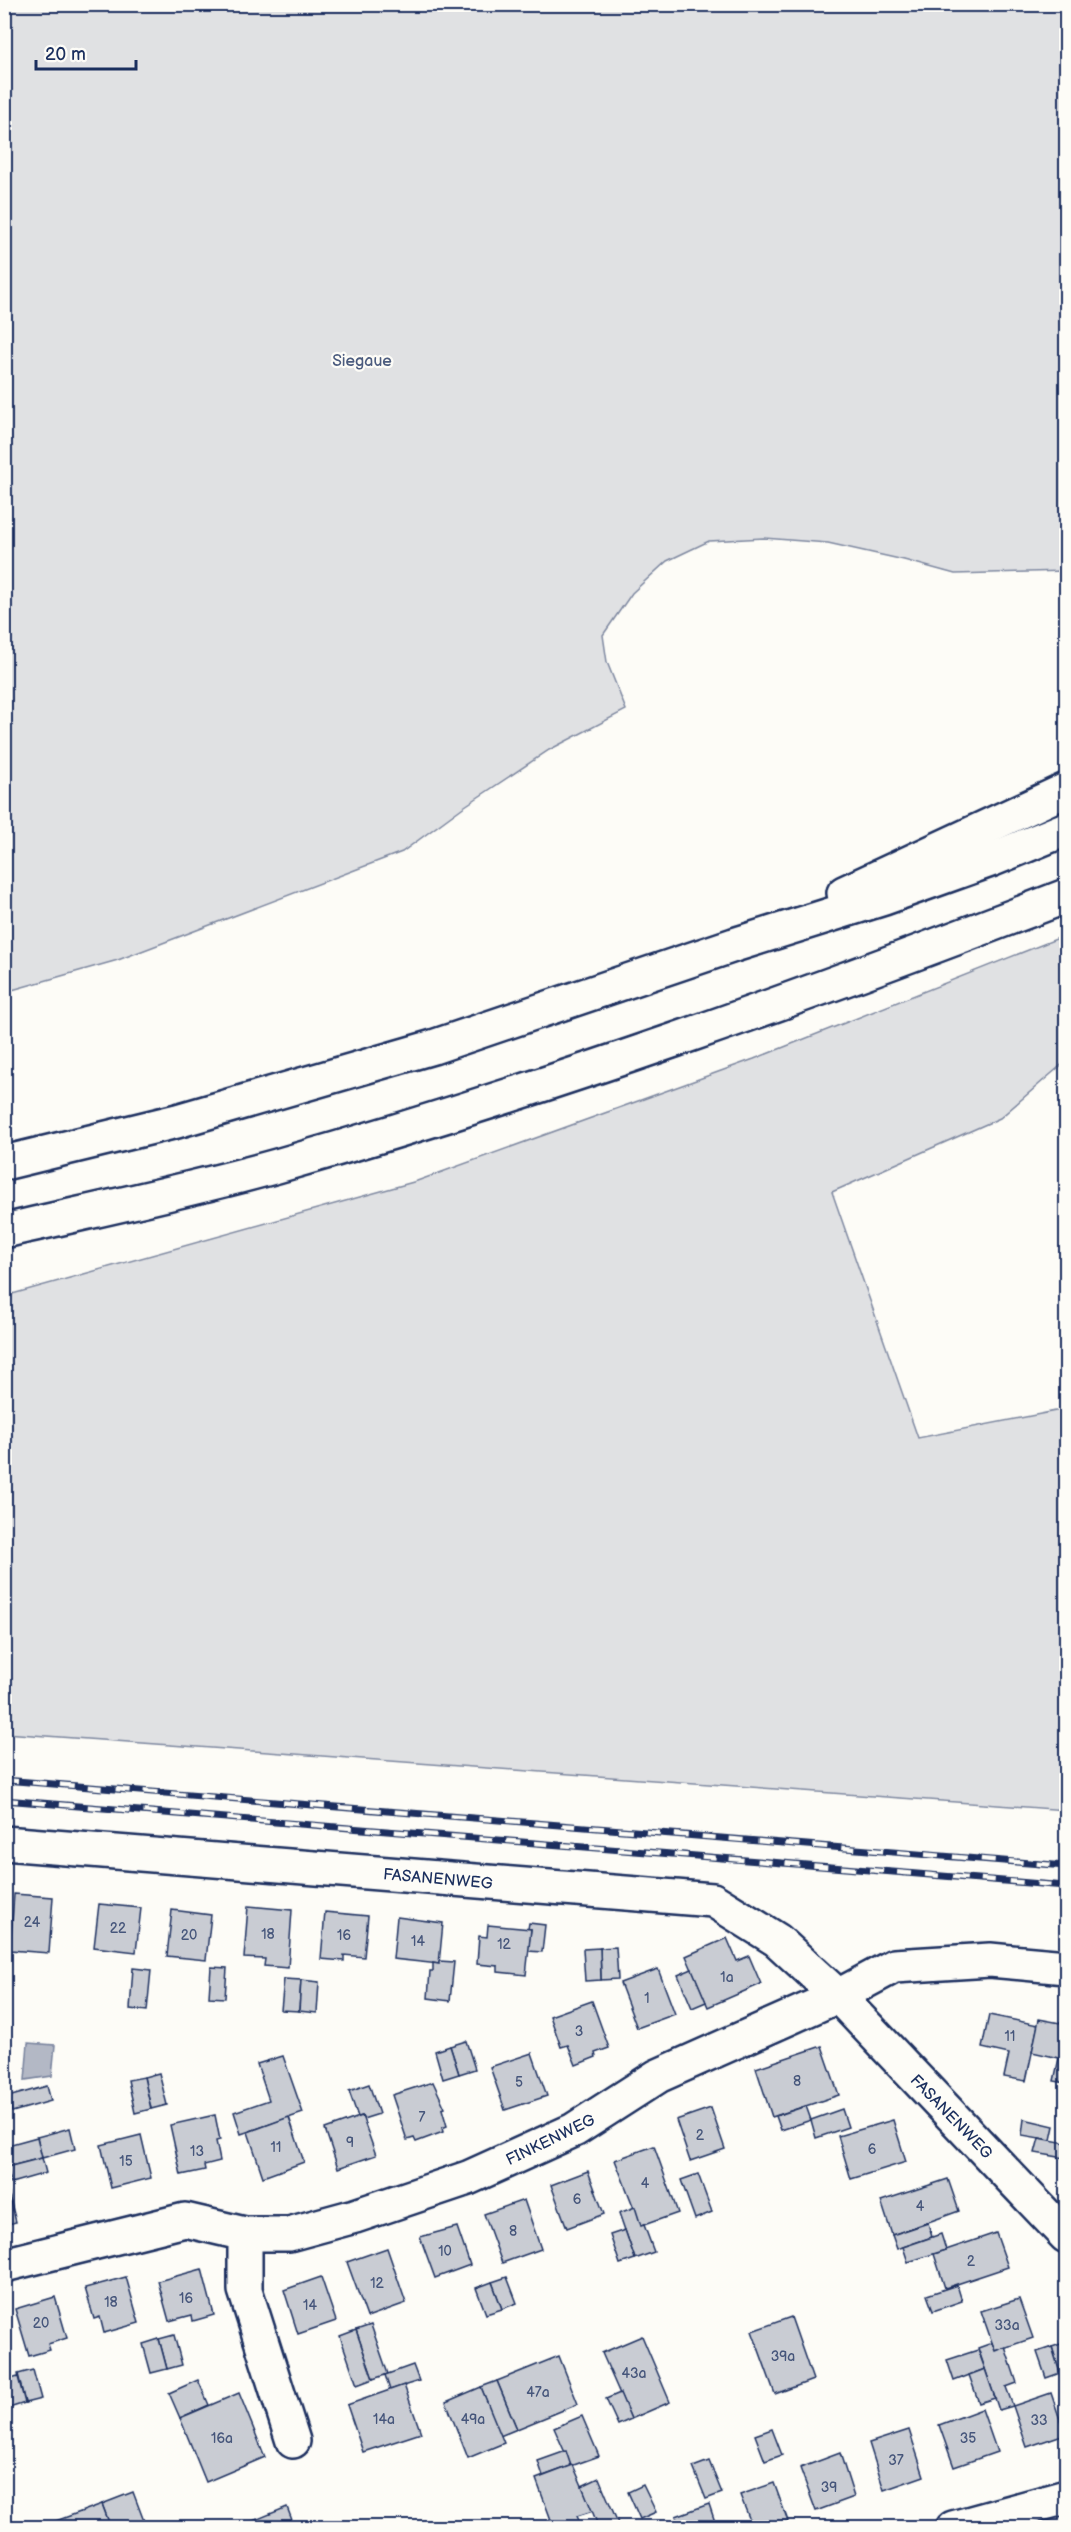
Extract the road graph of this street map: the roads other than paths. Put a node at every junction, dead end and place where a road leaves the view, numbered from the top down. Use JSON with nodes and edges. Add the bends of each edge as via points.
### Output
{"nodes":[{"id":1,"x":1066,"y":790,"type":"edge"},
{"id":2,"x":1066,"y":829,"type":"edge"},
{"id":3,"x":1066,"y":896,"type":"edge"},
{"id":4,"x":734,"y":945,"type":"junction"},
{"id":5,"x":4,"y":1163,"type":"edge"},
{"id":6,"x":4,"y":1231,"type":"edge"},
{"id":7,"x":4,"y":1842,"type":"edge"},
{"id":8,"x":1066,"y":1967,"type":"edge"},
{"id":9,"x":838,"y":1996,"type":"junction"},
{"id":10,"x":245,"y":2234,"type":"junction"},
{"id":11,"x":1066,"y":2236,"type":"edge"},
{"id":12,"x":4,"y":2265,"type":"edge"},
{"id":13,"x":293,"y":2441,"type":"dead end"},
{"id":14,"x":1066,"y":2497,"type":"edge"},
{"id":15,"x":953,"y":2528,"type":"edge"}],
"edges":[{"from":1,"to":4,"type":"main road"},
{"from":2,"to":4,"type":"main road","via":[[884,898]]},
{"from":3,"to":6,"type":"main road","via":[[862,974],[565,1078],[275,1166]]},
{"from":4,"to":5,"type":"main road","via":[[433,1047],[177,1121]]},
{"from":7,"to":9,"type":"main road","name":"FASANENWEG","via":[[713,1900],[777,1940]]},
{"from":8,"to":9,"type":"main road","via":[[990,1960],[894,1966]]},
{"from":9,"to":10,"type":"main road","name":"FINKENWEG","via":[[658,2076],[574,2130],[468,2178],[289,2234]]},
{"from":9,"to":11,"type":"main road","name":"FASANENWEG"},
{"from":10,"to":12,"type":"main road","name":"FINKENWEG","via":[[185,2220]]},
{"from":10,"to":13,"type":"main road","via":[[245,2290]]},
{"from":14,"to":15,"type":"main road"}]}
